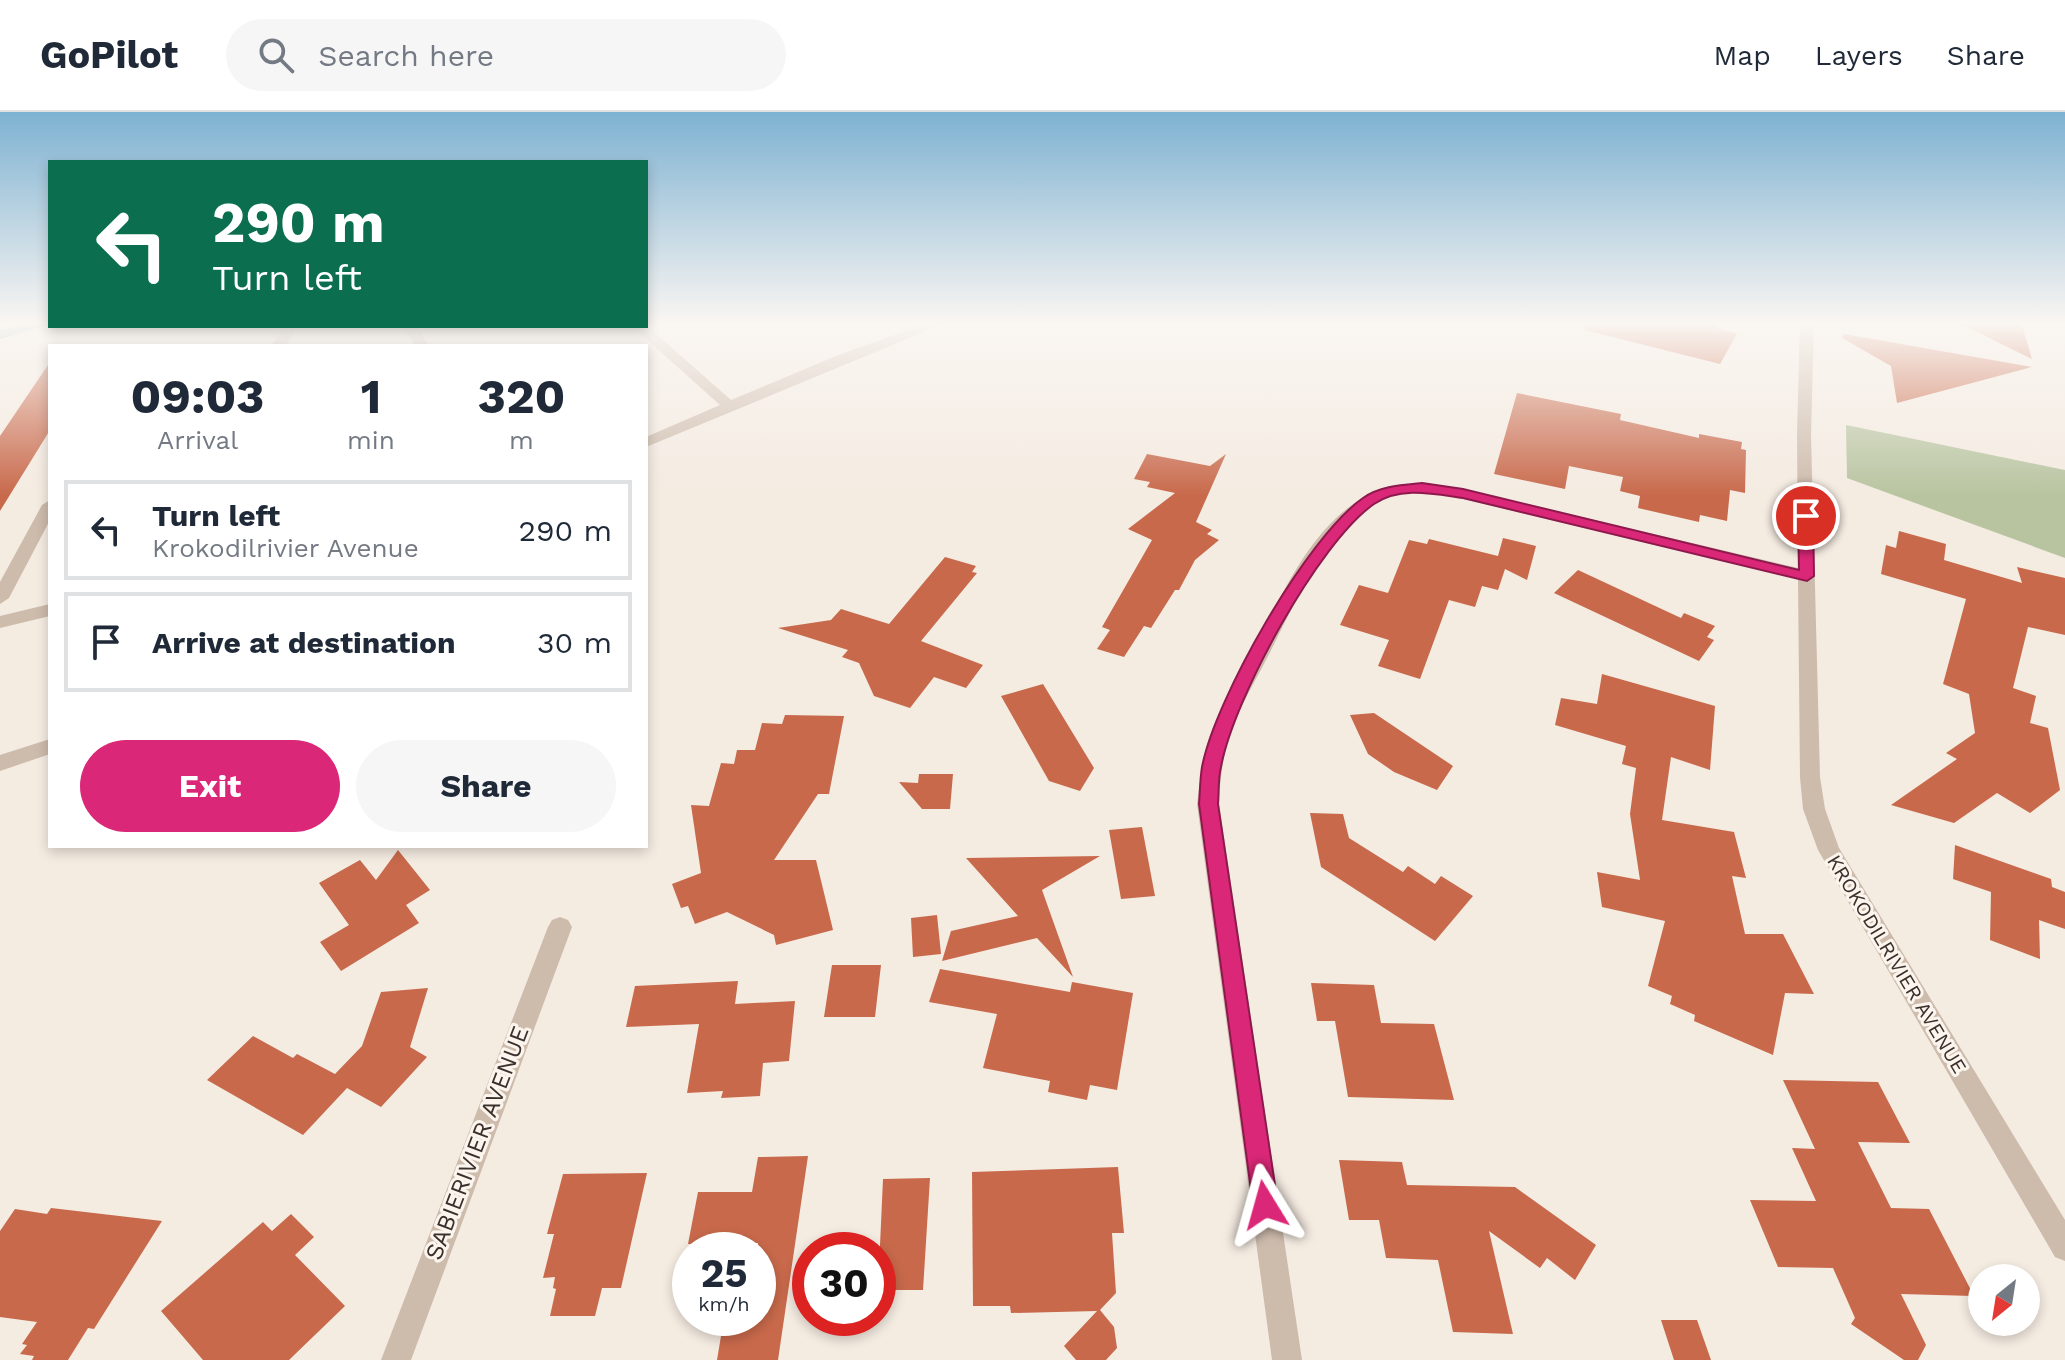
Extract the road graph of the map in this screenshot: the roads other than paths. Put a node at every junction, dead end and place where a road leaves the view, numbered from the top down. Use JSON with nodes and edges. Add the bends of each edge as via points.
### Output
{"nodes":[{"id":1,"x":700,"y":380,"type":"edge"},
{"id":2,"x":794,"y":380,"type":"edge"},
{"id":3,"x":1807,"y":380,"type":"edge"},
{"id":4,"x":729,"y":406,"type":"junction"},
{"id":5,"x":648,"y":441,"type":"edge"},
{"id":6,"x":48,"y":509,"type":"edge"},
{"id":7,"x":1807,"y":576,"type":"junction"},
{"id":8,"x":0,"y":598,"type":"edge"},
{"id":9,"x":48,"y":610,"type":"edge"},
{"id":10,"x":0,"y":622,"type":"edge"},
{"id":11,"x":48,"y":747,"type":"edge"},
{"id":12,"x":0,"y":763,"type":"edge"},
{"id":13,"x":560,"y":927,"type":"dead end"},
{"id":14,"x":2065,"y":1247,"type":"edge"},
{"id":15,"x":396,"y":1360,"type":"edge"},
{"id":16,"x":1287,"y":1360,"type":"edge"}],
"edges":[{"from":1,"to":4,"type":"street"},
{"from":2,"to":4,"type":"street"},
{"from":3,"to":7,"type":"street","name":"KROKODILRIVIER AVENUE"},
{"from":4,"to":5,"type":"street"},
{"from":6,"to":8,"type":"street"},
{"from":7,"to":14,"type":"street","name":"KROKODILRIVIER AVENUE","via":[[1810,777],[1814,809],[1829,850]]},
{"from":7,"to":16,"type":"street","via":[[1422,488],[1391,490],[1369,500],[1308,564],[1229,713],[1211,766],[1208,804]]},
{"from":9,"to":10,"type":"street"},
{"from":11,"to":12,"type":"street"},
{"from":13,"to":15,"type":"street","name":"SABIERIVIER AVENUE"}]}
